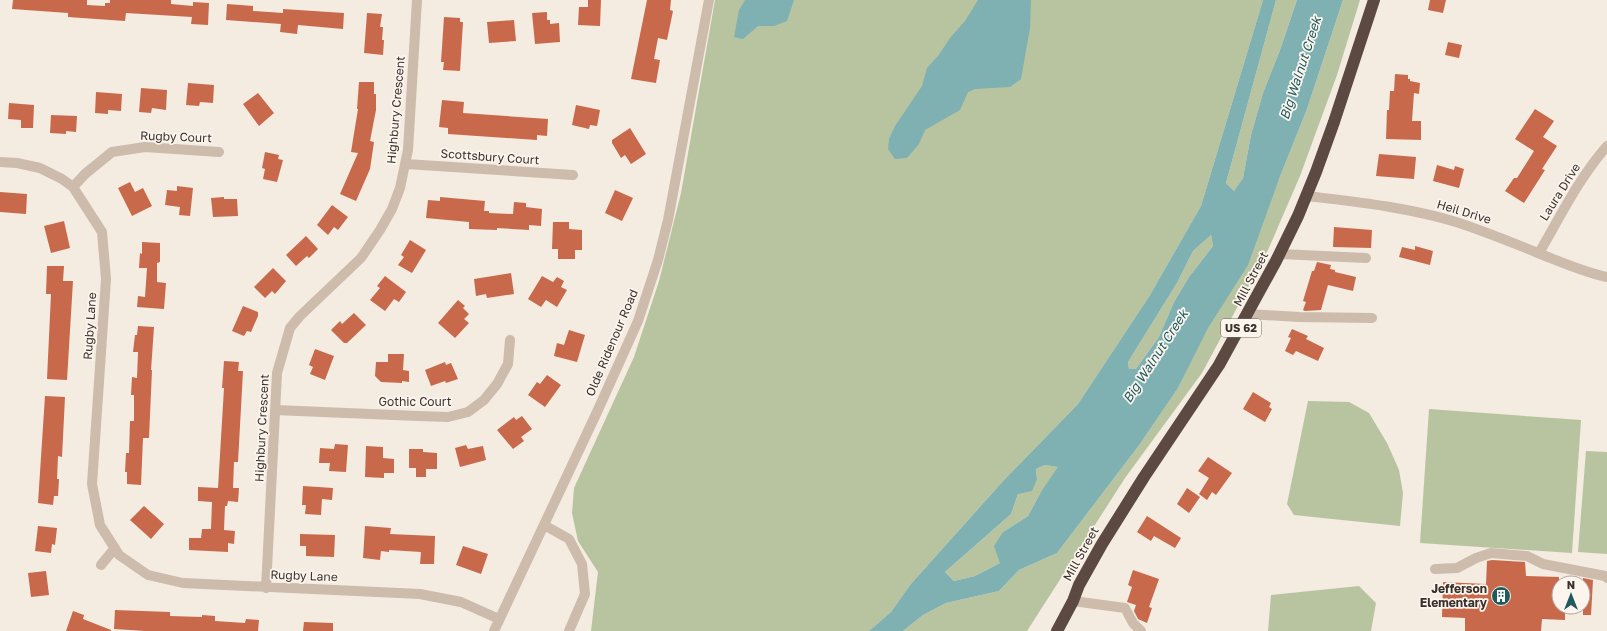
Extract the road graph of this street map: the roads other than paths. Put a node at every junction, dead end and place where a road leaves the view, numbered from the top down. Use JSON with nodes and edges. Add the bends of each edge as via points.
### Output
{"nodes":[{"id":1,"x":417,"y":0,"type":"edge"},
{"id":2,"x":708,"y":0,"type":"edge"},
{"id":3,"x":1374,"y":0,"type":"edge"},
{"id":4,"x":1607,"y":146,"type":"edge"},
{"id":5,"x":219,"y":152,"type":"dead end"},
{"id":6,"x":0,"y":162,"type":"edge"},
{"id":7,"x":406,"y":164,"type":"junction"},
{"id":8,"x":573,"y":176,"type":"dead end"},
{"id":9,"x":73,"y":187,"type":"junction"},
{"id":10,"x":1307,"y":196,"type":"junction"},
{"id":11,"x":1538,"y":253,"type":"junction"},
{"id":12,"x":1280,"y":254,"type":"junction"},
{"id":13,"x":1366,"y":258,"type":"dead end"},
{"id":14,"x":1607,"y":277,"type":"edge"},
{"id":15,"x":1248,"y":314,"type":"junction"},
{"id":16,"x":1372,"y":318,"type":"dead end"},
{"id":17,"x":510,"y":340,"type":"dead end"},
{"id":18,"x":275,"y":410,"type":"junction"},
{"id":19,"x":544,"y":525,"type":"junction"},
{"id":20,"x":115,"y":548,"type":"junction"},
{"id":21,"x":100,"y":565,"type":"dead end"},
{"id":22,"x":1435,"y":569,"type":"dead end"},
{"id":23,"x":1607,"y":578,"type":"edge"},
{"id":24,"x":266,"y":588,"type":"junction"},
{"id":25,"x":1073,"y":601,"type":"junction"},
{"id":26,"x":499,"y":619,"type":"junction"},
{"id":27,"x":494,"y":631,"type":"edge"},
{"id":28,"x":569,"y":631,"type":"edge"},
{"id":29,"x":1057,"y":631,"type":"edge"},
{"id":30,"x":1142,"y":631,"type":"edge"}],
"edges":[{"from":1,"to":7,"type":"street","name":"Highbury Crescent"},
{"from":2,"to":19,"type":"street","name":"Olde Ridenour Road","via":[[668,220],[658,260],[631,338]]},
{"from":3,"to":10,"type":"highway","name":"Mill Street","number":"US 62","via":[[1337,115]]},
{"from":4,"to":11,"type":"street","name":"Laura Drive","via":[[1579,184]]},
{"from":5,"to":9,"type":"street","name":"Rugby Court","via":[[145,147],[112,152]]},
{"from":6,"to":9,"type":"street","name":"Rugby Lane","via":[[40,168]]},
{"from":7,"to":8,"type":"street","name":"Scottsbury Court"},
{"from":7,"to":18,"type":"street","name":"Highbury Crescent","via":[[392,209],[361,258],[290,328],[276,373]]},
{"from":9,"to":20,"type":"street","name":"Rugby Lane","via":[[102,232],[106,279],[92,484],[100,525]]},
{"from":10,"to":11,"type":"street","name":"Heil Drive","via":[[1410,210],[1455,222]]},
{"from":10,"to":12,"type":"highway","name":"Mill Street","number":"US 62"},
{"from":11,"to":14,"type":"street","name":"Heil Drive"},
{"from":12,"to":13,"type":"street"},
{"from":12,"to":15,"type":"highway","name":"Mill Street","number":"US 62"},
{"from":15,"to":16,"type":"street"},
{"from":15,"to":25,"type":"highway","name":"Mill Street","number":"US 62","via":[[1219,365],[1123,510],[1079,585]]},
{"from":17,"to":18,"type":"street","name":"Gothic Court","via":[[508,364],[497,384],[484,400],[468,412],[448,417]]},
{"from":18,"to":24,"type":"street","name":"Highbury Crescent"},
{"from":19,"to":26,"type":"street","name":"Olde Ridenour Road"},
{"from":19,"to":28,"type":"street","via":[[569,539],[582,564],[585,594]]},
{"from":20,"to":21,"type":"street"},
{"from":20,"to":24,"type":"street","name":"Rugby Lane","via":[[120,555],[148,575],[183,583]]},
{"from":22,"to":23,"type":"street","via":[[1457,568],[1490,554],[1527,556],[1543,564]]},
{"from":24,"to":26,"type":"street","name":"Rugby Lane","via":[[420,594],[461,602]]},
{"from":25,"to":29,"type":"highway","name":"Mill Street","number":"US 62"},
{"from":25,"to":30,"type":"street","via":[[1125,608],[1133,623]]},
{"from":26,"to":27,"type":"street","name":"Olde Ridenour Road"}]}
